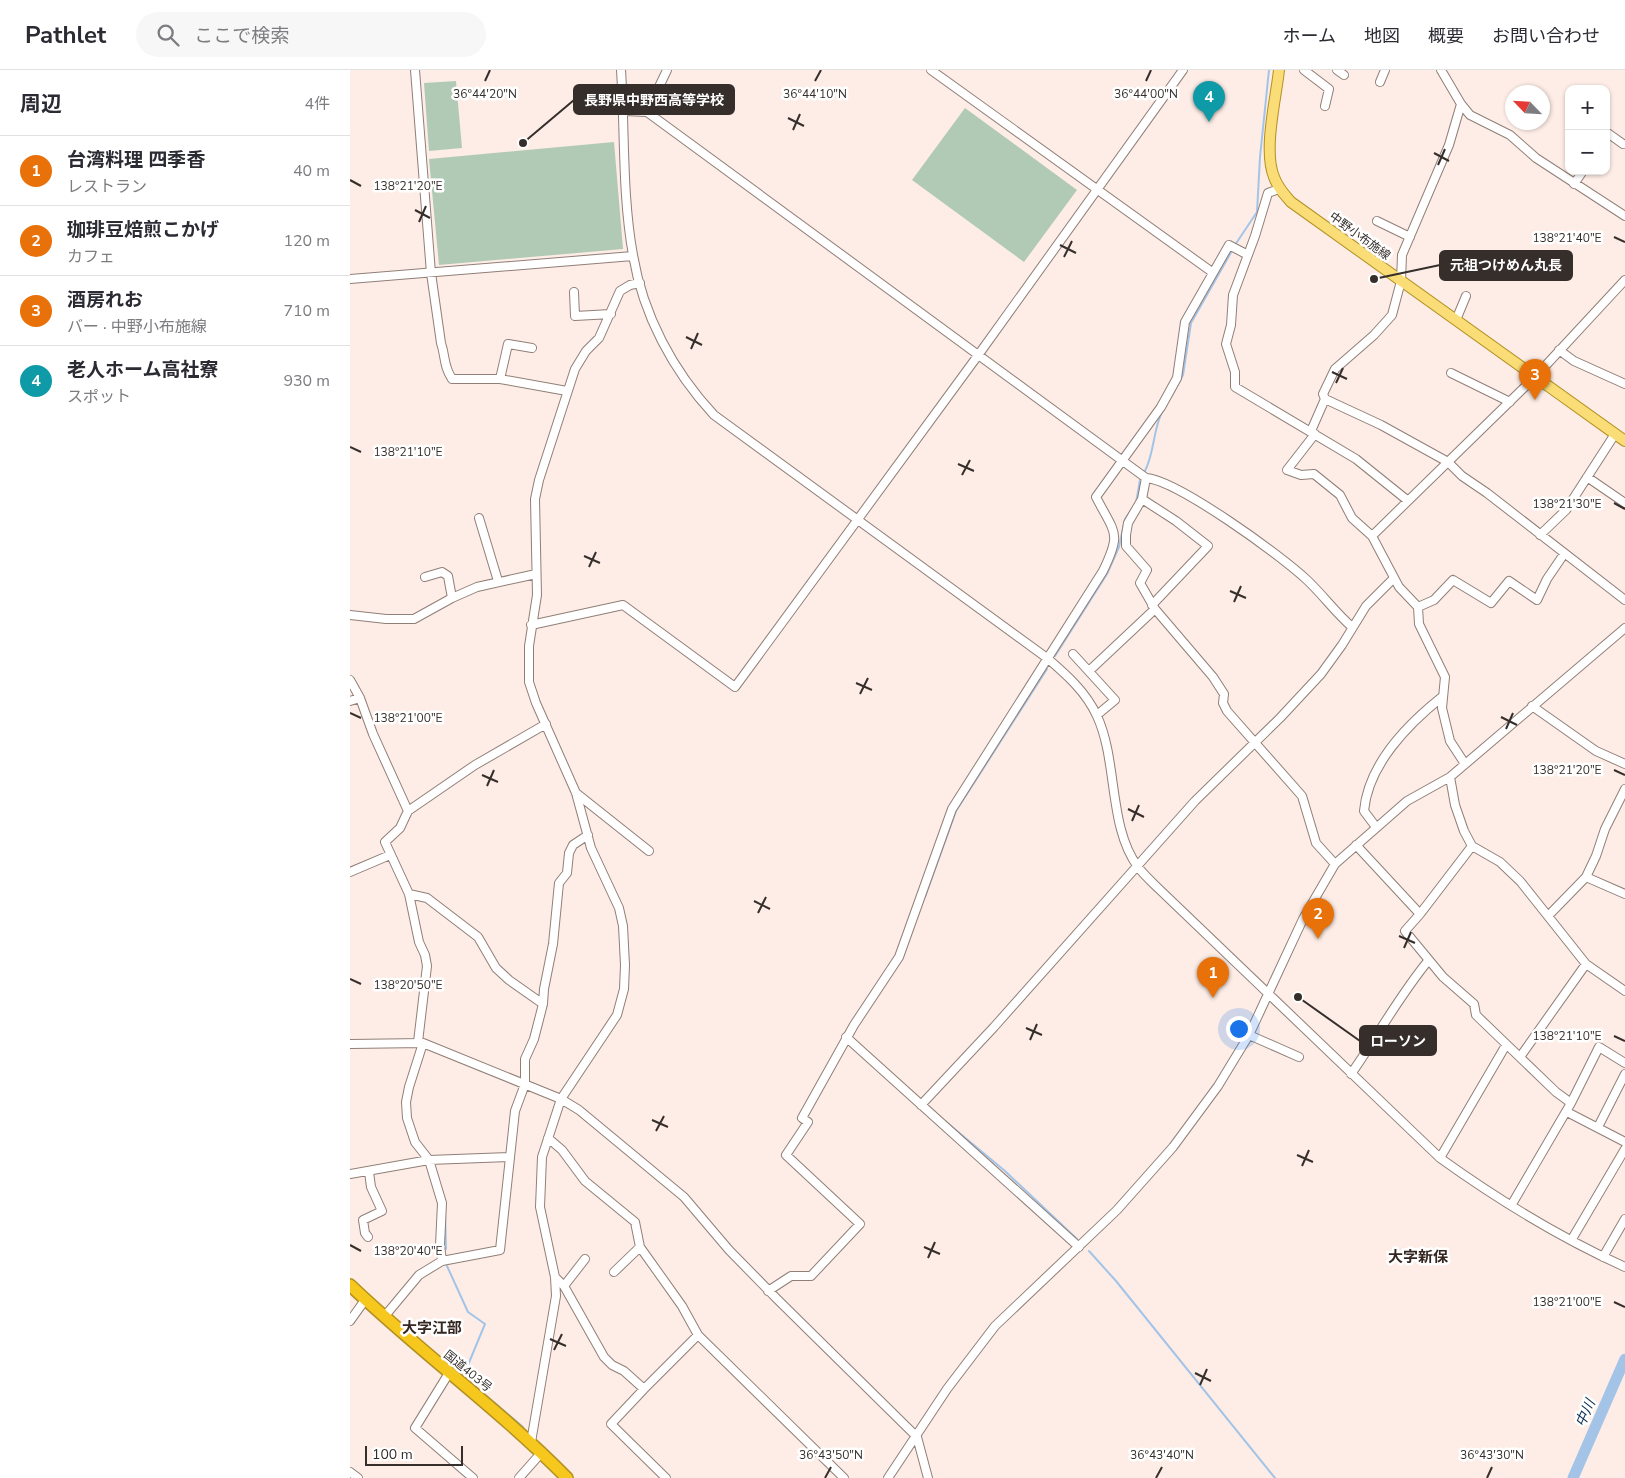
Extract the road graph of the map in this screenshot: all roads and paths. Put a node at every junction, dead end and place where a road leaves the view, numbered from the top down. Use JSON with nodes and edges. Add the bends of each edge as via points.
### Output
{"nodes":[{"id":1,"x":415,"y":70,"type":"edge"},
{"id":2,"x":621,"y":70,"type":"edge"},
{"id":3,"x":667,"y":70,"type":"edge"},
{"id":4,"x":932,"y":70,"type":"edge"},
{"id":5,"x":1182,"y":70,"type":"edge"},
{"id":6,"x":1279,"y":70,"type":"edge"},
{"id":7,"x":1304,"y":70,"type":"edge"},
{"id":8,"x":1385,"y":70,"type":"edge"},
{"id":9,"x":1441,"y":70,"type":"edge"},
{"id":10,"x":1380,"y":82,"type":"dead end"},
{"id":11,"x":1461,"y":104,"type":"junction"},
{"id":12,"x":1325,"y":106,"type":"dead end"},
{"id":13,"x":624,"y":112,"type":"junction"},
{"id":14,"x":647,"y":112,"type":"junction"},
{"id":15,"x":1610,"y":135,"type":"edge"},
{"id":16,"x":1623,"y":144,"type":"dead end"},
{"id":17,"x":1580,"y":175,"type":"edge"},
{"id":18,"x":1574,"y":184,"type":"junction"},
{"id":19,"x":1098,"y":188,"type":"junction"},
{"id":20,"x":1279,"y":189,"type":"junction"},
{"id":21,"x":1625,"y":216,"type":"edge"},
{"id":22,"x":1378,"y":221,"type":"dead end"},
{"id":23,"x":1410,"y":237,"type":"junction"},
{"id":24,"x":633,"y":256,"type":"junction"},
{"id":25,"x":1248,"y":256,"type":"junction"},
{"id":26,"x":1212,"y":272,"type":"junction"},
{"id":27,"x":431,"y":273,"type":"junction"},
{"id":28,"x":350,"y":279,"type":"edge"},
{"id":29,"x":1625,"y":280,"type":"edge"},
{"id":30,"x":1401,"y":281,"type":"junction"},
{"id":31,"x":640,"y":283,"type":"junction"},
{"id":32,"x":574,"y":292,"type":"dead end"},
{"id":33,"x":1466,"y":296,"type":"dead end"},
{"id":34,"x":611,"y":314,"type":"junction"},
{"id":35,"x":575,"y":316,"type":"junction"},
{"id":36,"x":1456,"y":320,"type":"junction"},
{"id":37,"x":576,"y":326,"type":"dead end"},
{"id":38,"x":532,"y":348,"type":"dead end"},
{"id":39,"x":1559,"y":350,"type":"junction"},
{"id":40,"x":979,"y":354,"type":"junction"},
{"id":41,"x":1451,"y":374,"type":"dead end"},
{"id":42,"x":1535,"y":377,"type":"junction"},
{"id":43,"x":500,"y":379,"type":"junction"},
{"id":44,"x":1625,"y":384,"type":"edge"},
{"id":45,"x":567,"y":391,"type":"junction"},
{"id":46,"x":1325,"y":399,"type":"junction"},
{"id":47,"x":1510,"y":402,"type":"junction"},
{"id":48,"x":1313,"y":432,"type":"junction"},
{"id":49,"x":1615,"y":434,"type":"junction"},
{"id":50,"x":1625,"y":441,"type":"edge"},
{"id":51,"x":1123,"y":461,"type":"junction"},
{"id":52,"x":1448,"y":462,"type":"junction"},
{"id":53,"x":1587,"y":477,"type":"junction"},
{"id":54,"x":1146,"y":478,"type":"junction"},
{"id":55,"x":1142,"y":499,"type":"junction"},
{"id":56,"x":1407,"y":500,"type":"junction"},
{"id":57,"x":1625,"y":502,"type":"edge"},
{"id":58,"x":479,"y":518,"type":"dead end"},
{"id":59,"x":858,"y":520,"type":"junction"},
{"id":60,"x":1540,"y":535,"type":"junction"},
{"id":61,"x":1372,"y":536,"type":"junction"},
{"id":62,"x":1564,"y":554,"type":"junction"},
{"id":63,"x":536,"y":574,"type":"junction"},
{"id":64,"x":425,"y":578,"type":"dead end"},
{"id":65,"x":1394,"y":578,"type":"junction"},
{"id":66,"x":498,"y":581,"type":"junction"},
{"id":67,"x":452,"y":598,"type":"junction"},
{"id":68,"x":1625,"y":600,"type":"edge"},
{"id":69,"x":1154,"y":607,"type":"junction"},
{"id":70,"x":1418,"y":607,"type":"junction"},
{"id":71,"x":350,"y":615,"type":"edge"},
{"id":72,"x":531,"y":624,"type":"junction"},
{"id":73,"x":1352,"y":627,"type":"junction"},
{"id":74,"x":1623,"y":632,"type":"edge"},
{"id":75,"x":1074,"y":654,"type":"dead end"},
{"id":76,"x":1047,"y":658,"type":"junction"},
{"id":77,"x":1089,"y":671,"type":"junction"},
{"id":78,"x":350,"y":680,"type":"edge"},
{"id":79,"x":1442,"y":697,"type":"junction"},
{"id":80,"x":360,"y":698,"type":"junction"},
{"id":81,"x":350,"y":701,"type":"edge"},
{"id":82,"x":1532,"y":706,"type":"junction"},
{"id":83,"x":1097,"y":715,"type":"junction"},
{"id":84,"x":546,"y":724,"type":"junction"},
{"id":85,"x":1254,"y":741,"type":"junction"},
{"id":86,"x":1465,"y":764,"type":"junction"},
{"id":87,"x":1625,"y":764,"type":"edge"},
{"id":88,"x":1450,"y":777,"type":"junction"},
{"id":89,"x":1625,"y":789,"type":"edge"},
{"id":90,"x":576,"y":793,"type":"junction"},
{"id":91,"x":408,"y":811,"type":"junction"},
{"id":92,"x":1376,"y":827,"type":"junction"},
{"id":93,"x":588,"y":835,"type":"junction"},
{"id":94,"x":1356,"y":845,"type":"junction"},
{"id":95,"x":1472,"y":846,"type":"junction"},
{"id":96,"x":649,"y":851,"type":"dead end"},
{"id":97,"x":390,"y":855,"type":"junction"},
{"id":98,"x":1335,"y":864,"type":"junction"},
{"id":99,"x":1137,"y":866,"type":"junction"},
{"id":100,"x":350,"y":872,"type":"edge"},
{"id":101,"x":1586,"y":877,"type":"junction"},
{"id":102,"x":409,"y":894,"type":"junction"},
{"id":103,"x":1625,"y":894,"type":"edge"},
{"id":104,"x":1420,"y":914,"type":"junction"},
{"id":105,"x":1548,"y":916,"type":"junction"},
{"id":106,"x":1428,"y":961,"type":"junction"},
{"id":107,"x":1586,"y":964,"type":"junction"},
{"id":108,"x":1625,"y":991,"type":"edge"},
{"id":109,"x":1267,"y":993,"type":"junction"},
{"id":110,"x":543,"y":1004,"type":"junction"},
{"id":111,"x":1248,"y":1036,"type":"junction"},
{"id":112,"x":846,"y":1037,"type":"junction"},
{"id":113,"x":420,"y":1043,"type":"junction"},
{"id":114,"x":350,"y":1044,"type":"edge"},
{"id":115,"x":1506,"y":1045,"type":"junction"},
{"id":116,"x":1299,"y":1057,"type":"dead end"},
{"id":117,"x":1520,"y":1057,"type":"junction"},
{"id":118,"x":1625,"y":1063,"type":"edge"},
{"id":119,"x":1351,"y":1074,"type":"junction"},
{"id":120,"x":1625,"y":1074,"type":"edge"},
{"id":121,"x":525,"y":1084,"type":"junction"},
{"id":122,"x":562,"y":1099,"type":"junction"},
{"id":123,"x":1571,"y":1103,"type":"junction"},
{"id":124,"x":921,"y":1105,"type":"junction"},
{"id":125,"x":1567,"y":1112,"type":"junction"},
{"id":126,"x":1598,"y":1127,"type":"junction"},
{"id":127,"x":548,"y":1138,"type":"junction"},
{"id":128,"x":1625,"y":1142,"type":"edge"},
{"id":129,"x":1625,"y":1149,"type":"edge"},
{"id":130,"x":508,"y":1157,"type":"junction"},
{"id":131,"x":1440,"y":1158,"type":"junction"},
{"id":132,"x":429,"y":1160,"type":"junction"},
{"id":133,"x":369,"y":1172,"type":"junction"},
{"id":134,"x":350,"y":1174,"type":"edge"},
{"id":135,"x":1512,"y":1204,"type":"junction"},
{"id":136,"x":1625,"y":1219,"type":"edge"},
{"id":137,"x":368,"y":1237,"type":"dead end"},
{"id":138,"x":1572,"y":1239,"type":"junction"},
{"id":139,"x":640,"y":1247,"type":"junction"},
{"id":140,"x":1079,"y":1247,"type":"junction"},
{"id":141,"x":1603,"y":1257,"type":"junction"},
{"id":142,"x":585,"y":1259,"type":"dead end"},
{"id":143,"x":442,"y":1261,"type":"junction"},
{"id":144,"x":1625,"y":1267,"type":"edge"},
{"id":145,"x":614,"y":1272,"type":"dead end"},
{"id":146,"x":555,"y":1277,"type":"junction"},
{"id":147,"x":350,"y":1285,"type":"edge"},
{"id":148,"x":564,"y":1286,"type":"junction"},
{"id":149,"x":768,"y":1291,"type":"junction"},
{"id":150,"x":366,"y":1300,"type":"junction"},
{"id":151,"x":384,"y":1317,"type":"junction"},
{"id":152,"x":350,"y":1321,"type":"edge"},
{"id":153,"x":698,"y":1335,"type":"junction"},
{"id":154,"x":449,"y":1373,"type":"junction"},
{"id":155,"x":644,"y":1389,"type":"junction"},
{"id":156,"x":917,"y":1437,"type":"junction"},
{"id":157,"x":531,"y":1442,"type":"junction"},
{"id":158,"x":542,"y":1452,"type":"junction"},
{"id":159,"x":350,"y":1472,"type":"edge"},
{"id":160,"x":469,"y":1477,"type":"edge"},
{"id":161,"x":358,"y":1478,"type":"edge"},
{"id":162,"x":519,"y":1478,"type":"edge"},
{"id":163,"x":567,"y":1478,"type":"edge"},
{"id":164,"x":666,"y":1478,"type":"edge"},
{"id":165,"x":844,"y":1478,"type":"edge"},
{"id":166,"x":888,"y":1478,"type":"edge"},
{"id":167,"x":928,"y":1478,"type":"edge"}],
"edges":[{"from":1,"to":27,"type":"street"},
{"from":2,"to":13,"type":"street"},
{"from":3,"to":14,"type":"street"},
{"from":4,"to":19,"type":"street"},
{"from":5,"to":19,"type":"street"},
{"from":6,"to":20,"type":"main road","via":[[1271,143],[1273,176]]},
{"from":7,"to":12,"type":"street","via":[[1329,89]]},
{"from":8,"to":10,"type":"street"},
{"from":9,"to":11,"type":"street"},
{"from":11,"to":18,"type":"street","via":[[1480,121],[1510,135]]},
{"from":11,"to":23,"type":"street","via":[[1449,145]]},
{"from":13,"to":14,"type":"street"},
{"from":13,"to":24,"type":"street"},
{"from":14,"to":40,"type":"street"},
{"from":15,"to":16,"type":"street"},
{"from":17,"to":18,"type":"street"},
{"from":18,"to":21,"type":"street"},
{"from":19,"to":26,"type":"street"},
{"from":19,"to":40,"type":"street"},
{"from":20,"to":25,"type":"street","via":[[1268,193]]},
{"from":20,"to":30,"type":"main road","name":"中野小布施線","via":[[1291,202]]},
{"from":22,"to":23,"type":"street"},
{"from":23,"to":30,"type":"street","via":[[1402,255]]},
{"from":24,"to":27,"type":"street"},
{"from":24,"to":31,"type":"street"},
{"from":25,"to":26,"type":"street","via":[[1229,245]]},
{"from":25,"to":48,"type":"street","via":[[1233,294],[1226,344],[1236,387],[1243,394]]},
{"from":26,"to":51,"type":"street","via":[[1185,322],[1177,378],[1162,407]]},
{"from":27,"to":28,"type":"street"},
{"from":27,"to":43,"type":"street","via":[[445,354],[444,366],[452,379]]},
{"from":29,"to":39,"type":"street"},
{"from":30,"to":36,"type":"main road","name":"中野小布施線"},
{"from":30,"to":46,"type":"street","via":[[1392,315],[1336,369],[1322,394]]},
{"from":31,"to":34,"type":"street","via":[[630,284],[620,291]]},
{"from":31,"to":59,"type":"street","via":[[658,334],[694,394],[714,415]]},
{"from":32,"to":35,"type":"street"},
{"from":33,"to":36,"type":"street"},
{"from":34,"to":35,"type":"street"},
{"from":34,"to":45,"type":"street","via":[[575,369]]},
{"from":35,"to":37,"type":"street"},
{"from":36,"to":42,"type":"main road","name":"中野小布施線"},
{"from":38,"to":43,"type":"street","via":[[508,344]]},
{"from":39,"to":42,"type":"street"},
{"from":39,"to":44,"type":"street","via":[[1574,361]]},
{"from":40,"to":51,"type":"street"},
{"from":40,"to":59,"type":"street"},
{"from":41,"to":47,"type":"street"},
{"from":42,"to":47,"type":"street"},
{"from":42,"to":49,"type":"main road","name":"中野小布施線"},
{"from":43,"to":45,"type":"street"},
{"from":45,"to":63,"type":"street","via":[[535,499]]},
{"from":46,"to":48,"type":"street"},
{"from":46,"to":52,"type":"street"},
{"from":47,"to":52,"type":"street"},
{"from":48,"to":56,"type":"street","via":[[1356,459]]},
{"from":48,"to":61,"type":"street","via":[[1287,470],[1301,475],[1314,474],[1340,495],[1352,518]]},
{"from":49,"to":50,"type":"main road","name":"中野小布施線"},
{"from":49,"to":53,"type":"street"},
{"from":51,"to":54,"type":"street"},
{"from":51,"to":76,"type":"street","via":[[1096,497],[1116,534],[1115,547]]},
{"from":52,"to":56,"type":"street"},
{"from":52,"to":60,"type":"street"},
{"from":53,"to":57,"type":"street"},
{"from":53,"to":60,"type":"street","via":[[1566,510]]},
{"from":54,"to":55,"type":"street"},
{"from":54,"to":73,"type":"street","via":[[1155,479],[1203,504],[1237,527],[1307,580],[1333,611]]},
{"from":55,"to":69,"type":"street","via":[[1128,522],[1126,546],[1147,570],[1140,583]]},
{"from":55,"to":69,"type":"street","via":[[1176,520],[1208,546]]},
{"from":56,"to":61,"type":"street"},
{"from":58,"to":66,"type":"street"},
{"from":59,"to":72,"type":"street","via":[[735,687],[623,605]]},
{"from":59,"to":76,"type":"street"},
{"from":60,"to":62,"type":"street"},
{"from":61,"to":65,"type":"street"},
{"from":62,"to":68,"type":"street"},
{"from":62,"to":70,"type":"street","via":[[1537,600],[1510,581],[1491,603],[1453,580],[1434,600]]},
{"from":63,"to":66,"type":"street"},
{"from":63,"to":72,"type":"street","via":[[538,595]]},
{"from":64,"to":67,"type":"street","via":[[442,572],[448,576]]},
{"from":65,"to":70,"type":"street"},
{"from":65,"to":73,"type":"street","via":[[1366,606]]},
{"from":66,"to":67,"type":"street"},
{"from":67,"to":71,"type":"street","via":[[414,619]]},
{"from":69,"to":77,"type":"street"},
{"from":69,"to":85,"type":"street","via":[[1213,677],[1224,694],[1227,711]]},
{"from":70,"to":79,"type":"street","via":[[1419,624],[1444,677]]},
{"from":72,"to":84,"type":"street","via":[[529,682]]},
{"from":73,"to":85,"type":"street","via":[[1321,674]]},
{"from":74,"to":82,"type":"street"},
{"from":75,"to":77,"type":"street"},
{"from":76,"to":83,"type":"street","via":[[1081,690]]},
{"from":76,"to":112,"type":"street","via":[[952,809],[899,957]]},
{"from":77,"to":83,"type":"street","via":[[1115,700]]},
{"from":78,"to":80,"type":"street"},
{"from":79,"to":86,"type":"street","via":[[1450,741]]},
{"from":79,"to":92,"type":"street","via":[[1422,713],[1376,772],[1364,811]]},
{"from":80,"to":81,"type":"street"},
{"from":80,"to":91,"type":"street","via":[[372,734]]},
{"from":82,"to":86,"type":"street"},
{"from":82,"to":87,"type":"street","via":[[1596,751]]},
{"from":83,"to":99,"type":"street","via":[[1107,743],[1115,802],[1126,842]]},
{"from":84,"to":90,"type":"street"},
{"from":84,"to":91,"type":"street","via":[[475,765]]},
{"from":85,"to":98,"type":"street","via":[[1302,796],[1316,843]]},
{"from":85,"to":99,"type":"street"},
{"from":86,"to":88,"type":"street"},
{"from":88,"to":92,"type":"street","via":[[1407,801]]},
{"from":88,"to":95,"type":"street","via":[[1464,831]]},
{"from":89,"to":101,"type":"street"},
{"from":90,"to":93,"type":"street"},
{"from":90,"to":96,"type":"street"},
{"from":91,"to":97,"type":"street","via":[[400,828],[385,842]]},
{"from":92,"to":94,"type":"street"},
{"from":93,"to":110,"type":"street","via":[[568,853],[567,873],[559,883]]},
{"from":93,"to":122,"type":"street","via":[[619,908],[624,988],[612,1025]]},
{"from":94,"to":98,"type":"street"},
{"from":94,"to":104,"type":"street"},
{"from":95,"to":104,"type":"street"},
{"from":95,"to":105,"type":"street","via":[[1500,862]]},
{"from":97,"to":100,"type":"street"},
{"from":97,"to":102,"type":"street"},
{"from":98,"to":109,"type":"street","via":[[1303,919]]},
{"from":99,"to":109,"type":"street"},
{"from":99,"to":124,"type":"street"},
{"from":101,"to":103,"type":"street"},
{"from":101,"to":105,"type":"street"},
{"from":102,"to":110,"type":"street","via":[[427,898],[478,937],[496,968]]},
{"from":102,"to":113,"type":"street","via":[[418,942],[427,966]]},
{"from":104,"to":106,"type":"street","via":[[1405,931]]},
{"from":105,"to":107,"type":"street"},
{"from":106,"to":115,"type":"street","via":[[1474,1004],[1476,1015]]},
{"from":106,"to":119,"type":"street","via":[[1410,982]]},
{"from":107,"to":108,"type":"street"},
{"from":107,"to":117,"type":"street"},
{"from":109,"to":111,"type":"street"},
{"from":109,"to":119,"type":"street"},
{"from":110,"to":121,"type":"street","via":[[534,1040],[525,1059]]},
{"from":111,"to":116,"type":"street"},
{"from":111,"to":140,"type":"street","via":[[1224,1078],[1173,1147]]},
{"from":112,"to":124,"type":"street"},
{"from":112,"to":149,"type":"street","via":[[802,1118],[808,1122],[786,1155],[860,1224],[811,1276],[791,1276]]},
{"from":113,"to":114,"type":"street"},
{"from":113,"to":121,"type":"street"},
{"from":113,"to":132,"type":"street","via":[[406,1102],[407,1118],[415,1142]]},
{"from":115,"to":117,"type":"street"},
{"from":115,"to":131,"type":"street"},
{"from":117,"to":123,"type":"street"},
{"from":118,"to":123,"type":"street","via":[[1599,1047]]},
{"from":119,"to":131,"type":"street"},
{"from":120,"to":126,"type":"street"},
{"from":121,"to":122,"type":"street"},
{"from":121,"to":130,"type":"street","via":[[515,1111]]},
{"from":122,"to":127,"type":"street"},
{"from":122,"to":149,"type":"street","via":[[684,1196]]},
{"from":123,"to":125,"type":"street"},
{"from":124,"to":140,"type":"street"},
{"from":125,"to":126,"type":"street"},
{"from":125,"to":135,"type":"street"},
{"from":126,"to":128,"type":"street"},
{"from":127,"to":139,"type":"street","via":[[562,1150],[585,1181],[635,1222]]},
{"from":127,"to":146,"type":"street","via":[[542,1157],[540,1207]]},
{"from":129,"to":138,"type":"street"},
{"from":130,"to":132,"type":"street"},
{"from":130,"to":143,"type":"street","via":[[500,1250]]},
{"from":131,"to":135,"type":"street"},
{"from":132,"to":133,"type":"street"},
{"from":132,"to":143,"type":"street","via":[[442,1203]]},
{"from":133,"to":134,"type":"street"},
{"from":133,"to":137,"type":"street","via":[[371,1187],[382,1211],[363,1220],[364,1233]]},
{"from":135,"to":138,"type":"street"},
{"from":136,"to":141,"type":"street"},
{"from":138,"to":141,"type":"street"},
{"from":139,"to":145,"type":"street"},
{"from":139,"to":153,"type":"street","via":[[682,1306]]},
{"from":140,"to":156,"type":"street","via":[[995,1326],[947,1389]]},
{"from":141,"to":144,"type":"street"},
{"from":142,"to":148,"type":"street"},
{"from":143,"to":151,"type":"street","via":[[419,1275]]},
{"from":146,"to":148,"type":"street"},
{"from":146,"to":157,"type":"street","via":[[556,1296]]},
{"from":147,"to":150,"type":"highway","name":"国道403号"},
{"from":148,"to":155,"type":"street","via":[[604,1358],[624,1370]]},
{"from":149,"to":156,"type":"street"},
{"from":150,"to":151,"type":"highway","name":"国道403号"},
{"from":150,"to":152,"type":"street"},
{"from":151,"to":154,"type":"highway","name":"国道403号"},
{"from":153,"to":155,"type":"street"},
{"from":153,"to":165,"type":"street"},
{"from":154,"to":157,"type":"highway","name":"国道403号"},
{"from":154,"to":160,"type":"street","via":[[415,1428]]},
{"from":155,"to":164,"type":"street","via":[[611,1424]]},
{"from":156,"to":166,"type":"street"},
{"from":156,"to":167,"type":"street"},
{"from":157,"to":158,"type":"highway","name":"国道403号"},
{"from":158,"to":162,"type":"street"},
{"from":158,"to":163,"type":"highway","name":"国道403号"},
{"from":159,"to":161,"type":"street"}]}
